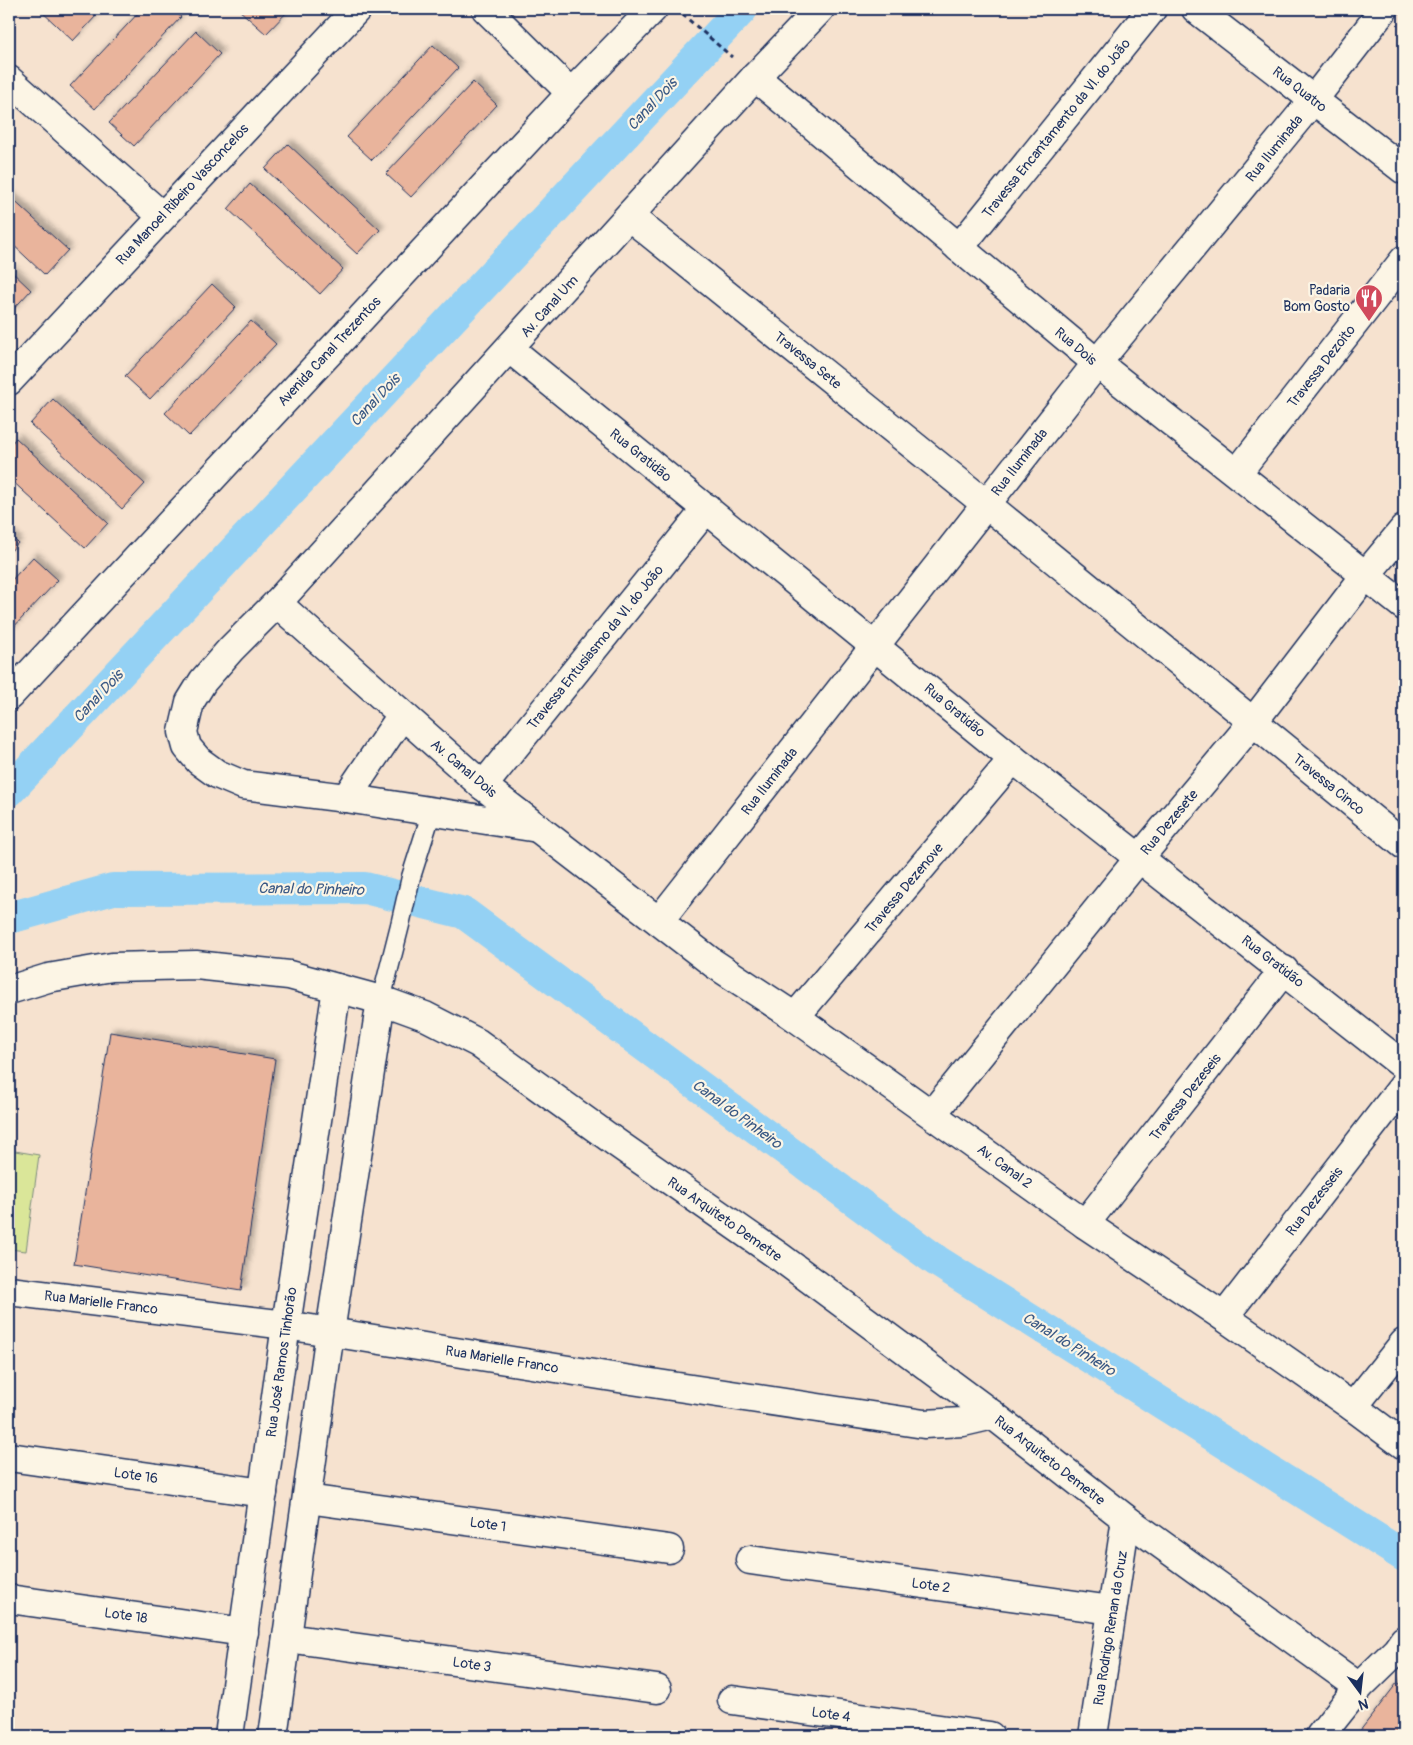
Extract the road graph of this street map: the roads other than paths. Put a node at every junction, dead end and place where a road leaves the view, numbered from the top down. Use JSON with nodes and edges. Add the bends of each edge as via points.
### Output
{"nodes":[{"id":1,"x":357,"y":9,"type":"edge"},
{"id":2,"x":486,"y":9,"type":"edge"},
{"id":3,"x":653,"y":9,"type":"edge"},
{"id":4,"x":820,"y":9,"type":"edge"},
{"id":5,"x":1152,"y":9,"type":"edge"},
{"id":6,"x":1196,"y":9,"type":"edge"},
{"id":7,"x":1384,"y":9,"type":"edge"},
{"id":8,"x":756,"y":77,"type":"junction"},
{"id":9,"x":9,"y":80,"type":"edge"},
{"id":10,"x":570,"y":93,"type":"junction"},
{"id":11,"x":1314,"y":99,"type":"junction"},
{"id":12,"x":1404,"y":170,"type":"edge"},
{"id":13,"x":162,"y":216,"type":"junction"},
{"id":14,"x":630,"y":217,"type":"junction"},
{"id":15,"x":959,"y":248,"type":"junction"},
{"id":16,"x":1404,"y":260,"type":"edge"},
{"id":17,"x":510,"y":349,"type":"junction"},
{"id":18,"x":1096,"y":363,"type":"junction"},
{"id":19,"x":9,"y":381,"type":"edge"},
{"id":20,"x":1237,"y":473,"type":"junction"},
{"id":21,"x":986,"y":504,"type":"junction"},
{"id":22,"x":707,"y":508,"type":"junction"},
{"id":23,"x":1404,"y":529,"type":"edge"},
{"id":24,"x":1366,"y":576,"type":"junction"},
{"id":25,"x":277,"y":604,"type":"junction"},
{"id":26,"x":1404,"y":606,"type":"edge"},
{"id":27,"x":875,"y":645,"type":"junction"},
{"id":28,"x":9,"y":696,"type":"edge"},
{"id":29,"x":402,"y":715,"type":"junction"},
{"id":30,"x":1253,"y":722,"type":"junction"},
{"id":31,"x":1014,"y":759,"type":"junction"},
{"id":32,"x":483,"y":786,"type":"junction"},
{"id":33,"x":346,"y":798,"type":"junction"},
{"id":34,"x":432,"y":811,"type":"junction"},
{"id":35,"x":538,"y":828,"type":"junction"},
{"id":36,"x":1404,"y":845,"type":"edge"},
{"id":37,"x":1140,"y":858,"type":"junction"},
{"id":38,"x":659,"y":921,"type":"junction"},
{"id":39,"x":1284,"y":970,"type":"junction"},
{"id":40,"x":337,"y":988,"type":"junction"},
{"id":41,"x":9,"y":990,"type":"edge"},
{"id":42,"x":381,"y":1000,"type":"junction"},
{"id":43,"x":795,"y":1017,"type":"junction"},
{"id":44,"x":1404,"y":1066,"type":"edge"},
{"id":45,"x":1404,"y":1085,"type":"edge"},
{"id":46,"x":932,"y":1114,"type":"junction"},
{"id":47,"x":1085,"y":1224,"type":"junction"},
{"id":48,"x":9,"y":1291,"type":"edge"},
{"id":49,"x":1224,"y":1317,"type":"junction"},
{"id":50,"x":286,"y":1325,"type":"junction"},
{"id":51,"x":330,"y":1332,"type":"junction"},
{"id":52,"x":1404,"y":1343,"type":"edge"},
{"id":53,"x":1353,"y":1407,"type":"junction"},
{"id":54,"x":993,"y":1415,"type":"junction"},
{"id":55,"x":1404,"y":1445,"type":"edge"},
{"id":56,"x":9,"y":1458,"type":"edge"},
{"id":57,"x":263,"y":1493,"type":"junction"},
{"id":58,"x":306,"y":1499,"type":"junction"},
{"id":59,"x":1126,"y":1519,"type":"junction"},
{"id":60,"x":669,"y":1549,"type":"dead end"},
{"id":61,"x":750,"y":1560,"type":"dead end"},
{"id":62,"x":9,"y":1599,"type":"edge"},
{"id":63,"x":1112,"y":1610,"type":"junction"},
{"id":64,"x":244,"y":1632,"type":"junction"},
{"id":65,"x":287,"y":1638,"type":"junction"},
{"id":66,"x":1402,"y":1648,"type":"edge"},
{"id":67,"x":1359,"y":1687,"type":"junction"},
{"id":68,"x":657,"y":1690,"type":"dead end"},
{"id":69,"x":732,"y":1700,"type":"dead end"},
{"id":70,"x":229,"y":1736,"type":"edge"},
{"id":71,"x":273,"y":1736,"type":"edge"},
{"id":72,"x":990,"y":1736,"type":"edge"},
{"id":73,"x":1093,"y":1736,"type":"edge"},
{"id":74,"x":1320,"y":1736,"type":"edge"}],
"edges":[{"from":1,"to":13,"type":"street","name":"Rua Manoel Ribeiro Vasconcelos"},
{"from":2,"to":10,"type":"street"},
{"from":3,"to":10,"type":"street","name":"Avenida Canal Trezentos"},
{"from":4,"to":8,"type":"street","name":"Av. Canal Um"},
{"from":5,"to":15,"type":"street","name":"Travessa Encantamento da Vl. do João"},
{"from":6,"to":11,"type":"street","name":"Rua Quatro"},
{"from":7,"to":11,"type":"street","name":"Rua Iluminada"},
{"from":8,"to":14,"type":"street","name":"Av. Canal Um"},
{"from":8,"to":15,"type":"street","name":"Rua Dois"},
{"from":9,"to":13,"type":"street"},
{"from":10,"to":28,"type":"street","name":"Avenida Canal Trezentos"},
{"from":11,"to":12,"type":"street","name":"Rua Quatro"},
{"from":11,"to":18,"type":"street","name":"Rua Iluminada"},
{"from":13,"to":19,"type":"street","name":"Rua Manoel Ribeiro Vasconcelos"},
{"from":14,"to":17,"type":"street","name":"Av. Canal Um"},
{"from":14,"to":21,"type":"street","name":"Travessa Sete"},
{"from":15,"to":18,"type":"street","name":"Rua Dois"},
{"from":16,"to":20,"type":"street","name":"Travessa Dezoito"},
{"from":17,"to":22,"type":"street","name":"Rua Gratidão"},
{"from":17,"to":25,"type":"street","name":"Av. Canal Um"},
{"from":18,"to":20,"type":"street","name":"Rua Dois"},
{"from":18,"to":21,"type":"street","name":"Rua Iluminada"},
{"from":20,"to":24,"type":"street","name":"Rua Dois"},
{"from":21,"to":27,"type":"street","name":"Rua Iluminada"},
{"from":21,"to":30,"type":"street","name":"Travessa Sete"},
{"from":22,"to":27,"type":"street","name":"Rua Gratidão"},
{"from":22,"to":32,"type":"street","name":"Travessa Entusiasmo da Vl. do João"},
{"from":23,"to":24,"type":"street","name":"Rua Dezesete"},
{"from":24,"to":26,"type":"street","name":"Rua Dois"},
{"from":24,"to":30,"type":"street","name":"Rua Dezesete"},
{"from":25,"to":29,"type":"street","name":"Av. Canal Dois"},
{"from":25,"to":33,"type":"street","name":"Av. Canal Um","via":[[203,681],[190,702],[182,732],[187,747],[217,774],[243,785]]},
{"from":27,"to":31,"type":"street","name":"Rua Gratidão"},
{"from":27,"to":38,"type":"street","name":"Rua Iluminada"},
{"from":29,"to":32,"type":"street","name":"Av. Canal Dois"},
{"from":29,"to":33,"type":"street"},
{"from":30,"to":36,"type":"street","name":"Travessa Cinco"},
{"from":30,"to":37,"type":"street","name":"Rua Dezesete"},
{"from":31,"to":37,"type":"street","name":"Rua Gratidão"},
{"from":31,"to":43,"type":"street","name":"Travessa Dezenove"},
{"from":32,"to":35,"type":"street","name":"Av. Canal Dois"},
{"from":33,"to":34,"type":"street","name":"Av. Canal Um"},
{"from":34,"to":35,"type":"street","name":"Av. Canal Um"},
{"from":34,"to":42,"type":"lane","via":[[411,877]]},
{"from":35,"to":38,"type":"street","name":"Av. Canal Dois"},
{"from":37,"to":39,"type":"street","name":"Rua Gratidão"},
{"from":37,"to":46,"type":"street","name":"Rua Dezesete"},
{"from":38,"to":43,"type":"street","name":"Av. Canal 2","via":[[713,963]]},
{"from":39,"to":44,"type":"street","name":"Rua Gratidão"},
{"from":39,"to":47,"type":"street","name":"Travessa Dezeseis"},
{"from":40,"to":41,"type":"street","name":"Rua Arquiteto Demetre","via":[[289,975],[196,965],[112,967],[48,978]]},
{"from":40,"to":42,"type":"street","name":"Rua Arquiteto Demetre"},
{"from":40,"to":50,"type":"street","name":"Rua José Ramos Tinhorão"},
{"from":42,"to":51,"type":"street"},
{"from":42,"to":54,"type":"street","name":"Rua Arquiteto Demetre","via":[[425,1016],[478,1043],[780,1257]]},
{"from":43,"to":46,"type":"street","name":"Av. Canal 2"},
{"from":45,"to":49,"type":"street","name":"Rua Dezesseis"},
{"from":46,"to":47,"type":"street","name":"Av. Canal 2"},
{"from":47,"to":49,"type":"street","name":"Av. Canal 2"},
{"from":48,"to":50,"type":"street","name":"Rua Marielle Franco"},
{"from":49,"to":53,"type":"street","name":"Av. Canal 2"},
{"from":50,"to":51,"type":"street","name":"Rua Marielle Franco"},
{"from":50,"to":57,"type":"street","name":"Rua José Ramos Tinhorão"},
{"from":51,"to":54,"type":"street","name":"Rua Marielle Franco","via":[[924,1424],[963,1422]]},
{"from":51,"to":58,"type":"street"},
{"from":52,"to":53,"type":"street"},
{"from":53,"to":55,"type":"street"},
{"from":54,"to":59,"type":"street","name":"Rua Arquiteto Demetre"},
{"from":56,"to":57,"type":"street","name":"Lote 16"},
{"from":57,"to":64,"type":"street","name":"Rua José Ramos Tinhorão"},
{"from":58,"to":60,"type":"street","name":"Lote 1"},
{"from":58,"to":65,"type":"street"},
{"from":59,"to":63,"type":"street","name":"Rua Rodrigo Renan da Cruz"},
{"from":59,"to":67,"type":"street","name":"Rua Arquiteto Demetre"},
{"from":61,"to":63,"type":"street","name":"Lote 2"},
{"from":62,"to":64,"type":"street","name":"Lote 18"},
{"from":63,"to":73,"type":"street","name":"Rua Rodrigo Renan da Cruz"},
{"from":64,"to":70,"type":"street","name":"Rua José Ramos Tinhorão"},
{"from":65,"to":68,"type":"street","name":"Lote 3"},
{"from":65,"to":71,"type":"street"},
{"from":66,"to":67,"type":"street"},
{"from":67,"to":74,"type":"street"},
{"from":69,"to":72,"type":"street","name":"Lote 4"}]}
